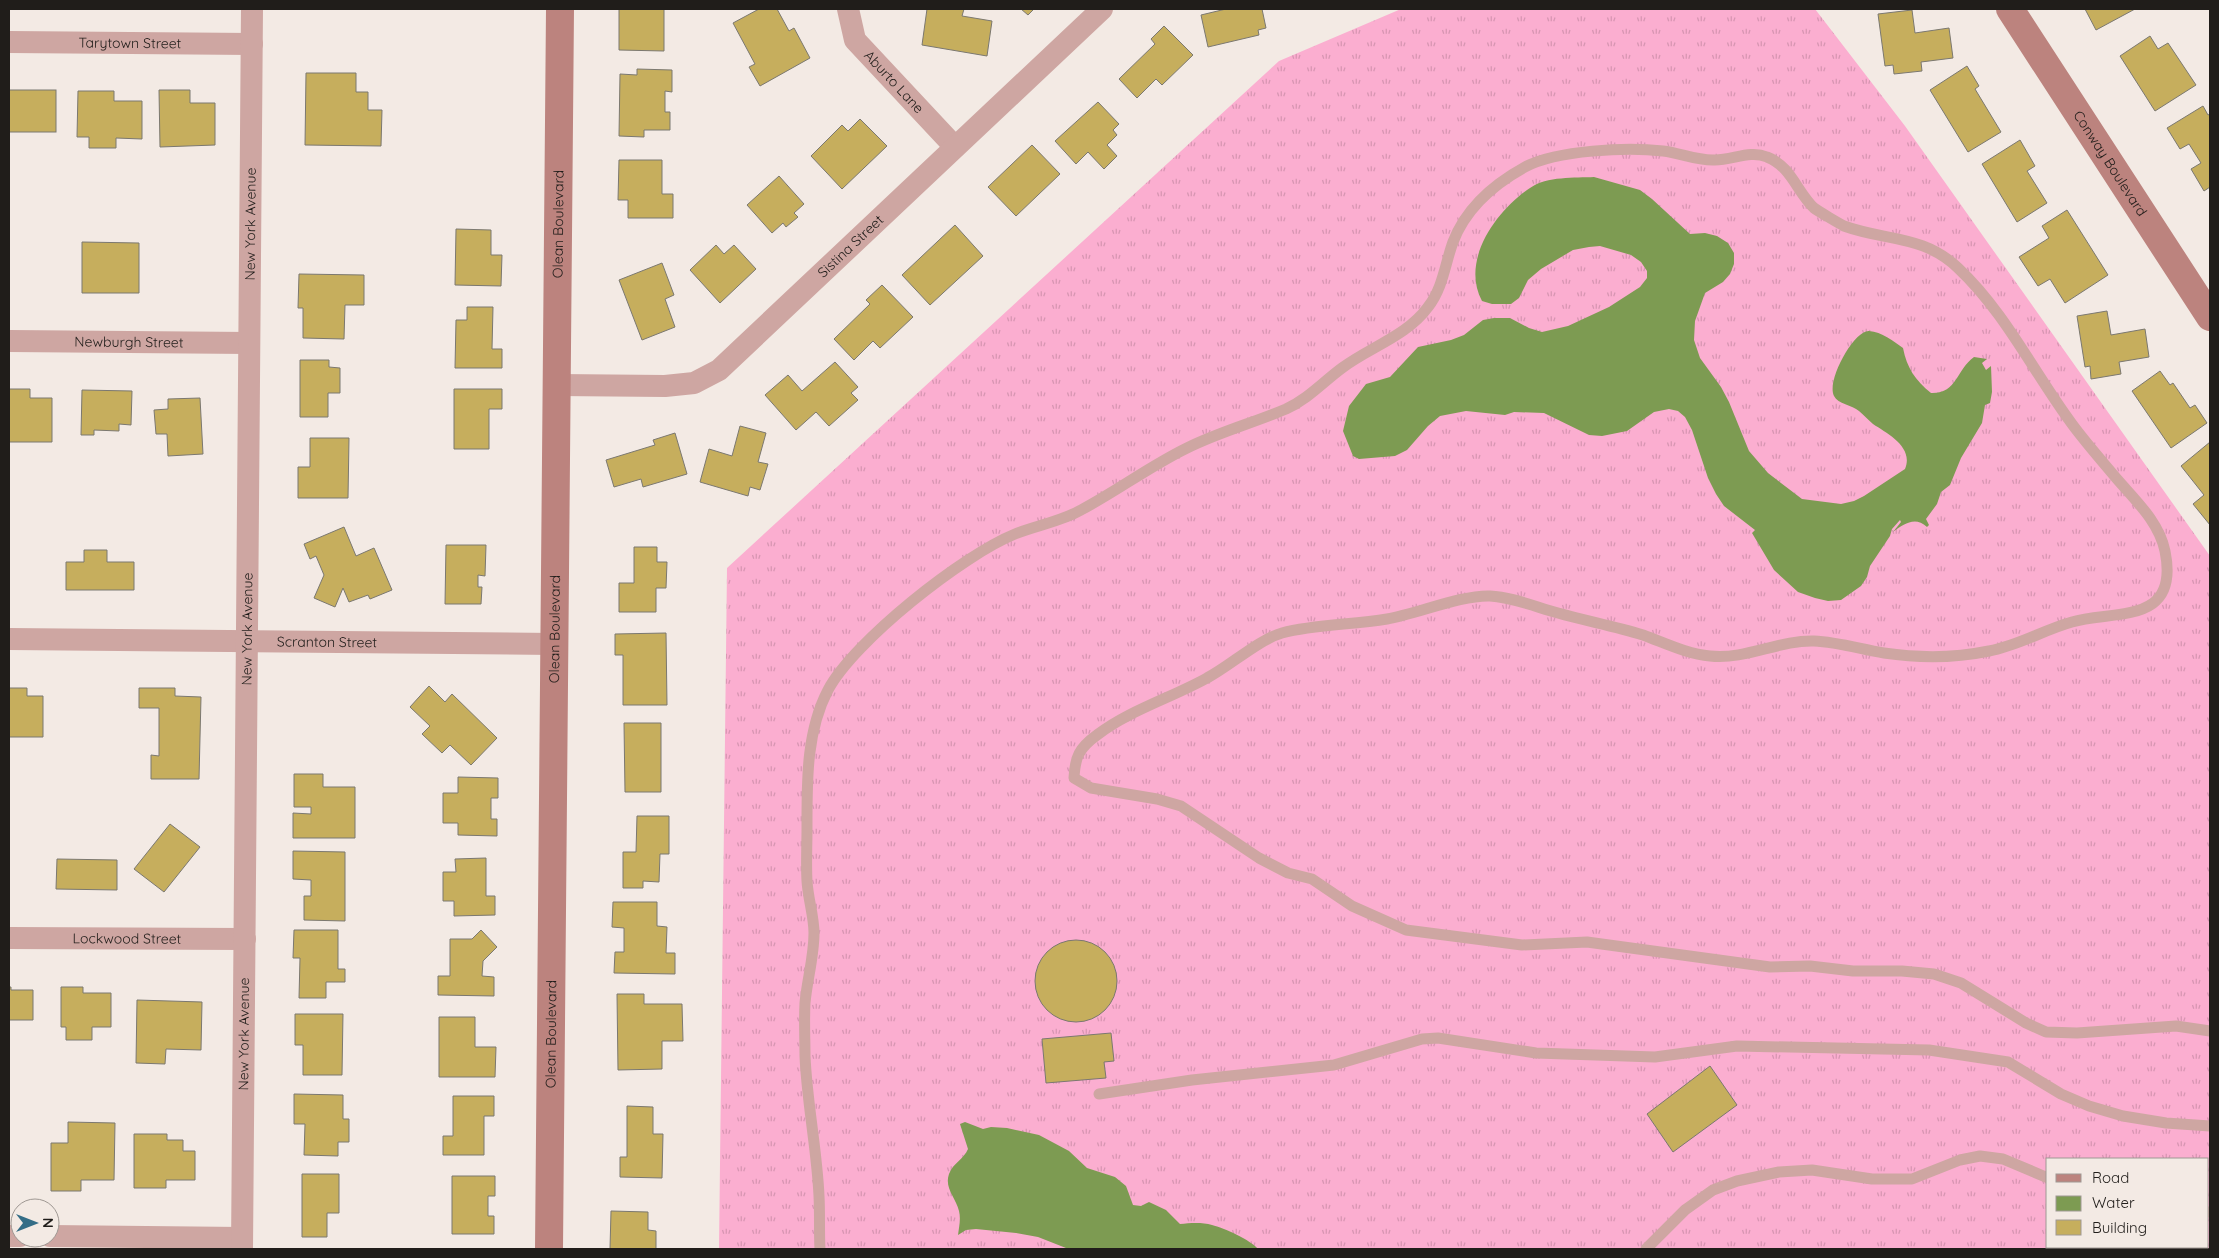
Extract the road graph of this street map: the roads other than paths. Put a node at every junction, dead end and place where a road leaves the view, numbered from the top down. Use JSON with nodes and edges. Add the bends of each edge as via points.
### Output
{"nodes":[{"id":1,"x":252,"y":9,"type":"edge"},
{"id":2,"x":560,"y":9,"type":"edge"},
{"id":3,"x":848,"y":9,"type":"edge"},
{"id":4,"x":1102,"y":9,"type":"edge"},
{"id":5,"x":2010,"y":9,"type":"edge"},
{"id":6,"x":9,"y":42,"type":"edge"},
{"id":7,"x":252,"y":44,"type":"junction"},
{"id":8,"x":955,"y":148,"type":"junction"},
{"id":9,"x":2210,"y":317,"type":"edge"},
{"id":10,"x":9,"y":341,"type":"edge"},
{"id":11,"x":249,"y":343,"type":"junction"},
{"id":12,"x":558,"y":385,"type":"junction"},
{"id":13,"x":9,"y":639,"type":"edge"},
{"id":14,"x":247,"y":641,"type":"junction"},
{"id":15,"x":554,"y":644,"type":"junction"},
{"id":16,"x":9,"y":938,"type":"edge"},
{"id":17,"x":245,"y":939,"type":"junction"},
{"id":18,"x":2210,"y":1031,"type":"edge"},
{"id":19,"x":1099,"y":1094,"type":"dead end"},
{"id":20,"x":2210,"y":1126,"type":"edge"},
{"id":21,"x":2046,"y":1177,"type":"edge"},
{"id":22,"x":60,"y":1236,"type":"edge"},
{"id":23,"x":242,"y":1244,"type":"edge"},
{"id":24,"x":550,"y":1249,"type":"edge"},
{"id":25,"x":820,"y":1249,"type":"edge"},
{"id":26,"x":1646,"y":1249,"type":"edge"}],
"edges":[{"from":1,"to":7,"type":"street","name":"New York Avenue"},
{"from":2,"to":12,"type":"street","name":"Olean Boulevard"},
{"from":3,"to":8,"type":"street","name":"Aburto Lane","via":[[855,40]]},
{"from":4,"to":8,"type":"street","name":"Sistina Street"},
{"from":5,"to":9,"type":"street","name":"Conway Boulevard"},
{"from":6,"to":7,"type":"street","name":"Tarytown Street"},
{"from":7,"to":11,"type":"street","name":"New York Avenue"},
{"from":8,"to":12,"type":"street","name":"Sistina Street","via":[[719,370],[694,383],[665,386]]},
{"from":10,"to":11,"type":"street","name":"Newburgh Street"},
{"from":11,"to":14,"type":"street","name":"New York Avenue"},
{"from":12,"to":15,"type":"street","name":"Olean Boulevard"},
{"from":13,"to":14,"type":"street","name":"Scranton Street"},
{"from":14,"to":15,"type":"street","name":"Scranton Street"},
{"from":14,"to":17,"type":"street","name":"New York Avenue"},
{"from":15,"to":24,"type":"street","name":"Olean Boulevard"},
{"from":16,"to":17,"type":"street","name":"Lockwood Street"},
{"from":17,"to":23,"type":"street","name":"New York Avenue"},
{"from":18,"to":25,"type":"lane","via":[[2176,1026],[2046,1032],[1961,983],[1934,974],[1810,966],[1770,967],[1587,942],[1522,945],[1406,930],[1352,906],[1312,879],[1288,873],[1260,858],[1181,806],[1091,788],[1074,778],[1072,766],[1096,736],[1204,680],[1265,640],[1285,632],[1395,618],[1471,598],[1492,596],[1517,601],[1709,656],[1736,656],[1794,642],[1812,641],[1928,657],[1979,653],[2017,645],[2078,620],[2136,613],[2154,602],[2163,588],[2167,566],[2164,544],[2154,522],[2072,424],[1990,303],[1949,258],[1930,248],[1897,238],[1843,226],[1816,210],[1787,170],[1768,157],[1749,155],[1719,160],[1634,150],[1570,154],[1542,159],[1518,171],[1481,198],[1464,219],[1451,245],[1440,285],[1426,311],[1404,330],[1343,367],[1309,396],[1288,408],[1231,428],[1188,448],[1080,511],[1018,532],[984,549],[913,602],[854,654],[832,681],[818,710],[810,748],[807,812],[807,884],[814,938],[805,1006],[805,1064],[819,1192]]},
{"from":19,"to":20,"type":"lane","via":[[1192,1080],[1334,1065],[1422,1039],[1438,1038],[1536,1053],[1654,1057],[1737,1046],[1919,1050],[2008,1062],[2061,1094],[2123,1116]]},
{"from":21,"to":26,"type":"lane","via":[[2003,1159],[1980,1156],[1960,1160],[1912,1179],[1872,1179],[1812,1170],[1779,1172],[1736,1181],[1713,1190],[1684,1210]]},
{"from":22,"to":23,"type":"street"}]}
